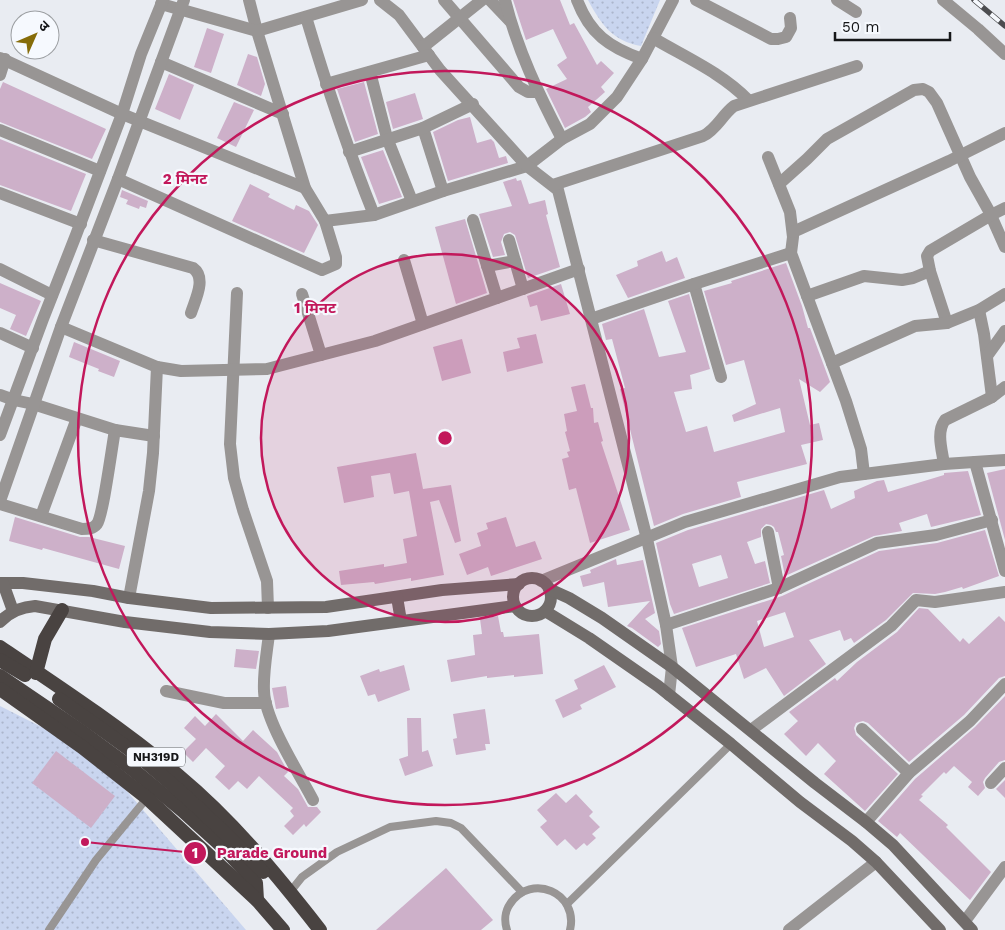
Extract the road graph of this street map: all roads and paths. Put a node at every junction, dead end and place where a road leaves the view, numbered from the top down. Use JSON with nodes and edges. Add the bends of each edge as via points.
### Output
{"nodes":[{"id":1,"x":249,"y":0,"type":"edge"},
{"id":2,"x":362,"y":0,"type":"edge"},
{"id":3,"x":380,"y":0,"type":"edge"},
{"id":4,"x":444,"y":0,"type":"edge"},
{"id":5,"x":482,"y":0,"type":"edge"},
{"id":6,"x":490,"y":0,"type":"edge"},
{"id":7,"x":505,"y":0,"type":"edge"},
{"id":8,"x":577,"y":0,"type":"edge"},
{"id":9,"x":673,"y":0,"type":"edge"},
{"id":10,"x":696,"y":0,"type":"edge"},
{"id":11,"x":837,"y":0,"type":"edge"},
{"id":12,"x":943,"y":0,"type":"edge"},
{"id":13,"x":162,"y":2,"type":"edge"},
{"id":14,"x":182,"y":5,"type":"edge"},
{"id":15,"x":856,"y":12,"type":"dead end"},
{"id":16,"x":306,"y":17,"type":"junction"},
{"id":17,"x":460,"y":18,"type":"junction"},
{"id":18,"x":790,"y":18,"type":"dead end"},
{"id":19,"x":510,"y":21,"type":"junction"},
{"id":20,"x":257,"y":31,"type":"junction"},
{"id":21,"x":653,"y":38,"type":"junction"},
{"id":22,"x":426,"y":51,"type":"junction"},
{"id":23,"x":1005,"y":54,"type":"edge"},
{"id":24,"x":2,"y":59,"type":"edge"},
{"id":25,"x":642,"y":59,"type":"junction"},
{"id":26,"x":161,"y":62,"type":"junction"},
{"id":27,"x":857,"y":66,"type":"dead end"},
{"id":28,"x":370,"y":72,"type":"junction"},
{"id":29,"x":0,"y":76,"type":"edge"},
{"id":30,"x":326,"y":84,"type":"junction"},
{"id":31,"x":538,"y":92,"type":"junction"},
{"id":32,"x":748,"y":100,"type":"junction"},
{"id":33,"x":473,"y":104,"type":"junction"},
{"id":34,"x":122,"y":114,"type":"junction"},
{"id":35,"x":283,"y":114,"type":"junction"},
{"id":36,"x":138,"y":120,"type":"junction"},
{"id":37,"x":423,"y":128,"type":"junction"},
{"id":38,"x":0,"y":130,"type":"edge"},
{"id":39,"x":1005,"y":134,"type":"edge"},
{"id":40,"x":387,"y":138,"type":"junction"},
{"id":41,"x":562,"y":140,"type":"junction"},
{"id":42,"x":349,"y":152,"type":"junction"},
{"id":43,"x":960,"y":156,"type":"junction"},
{"id":44,"x":768,"y":157,"type":"dead end"},
{"id":45,"x":527,"y":166,"type":"junction"},
{"id":46,"x":100,"y":171,"type":"junction"},
{"id":47,"x":118,"y":179,"type":"junction"},
{"id":48,"x":779,"y":184,"type":"junction"},
{"id":49,"x":553,"y":185,"type":"junction"},
{"id":50,"x":305,"y":188,"type":"junction"},
{"id":51,"x":443,"y":190,"type":"junction"},
{"id":52,"x":0,"y":193,"type":"edge"},
{"id":53,"x":412,"y":201,"type":"junction"},
{"id":54,"x":1005,"y":208,"type":"edge"},
{"id":55,"x":374,"y":215,"type":"junction"},
{"id":56,"x":991,"y":215,"type":"junction"},
{"id":57,"x":325,"y":220,"type":"junction"},
{"id":58,"x":473,"y":220,"type":"dead end"},
{"id":59,"x":80,"y":224,"type":"junction"},
{"id":60,"x":792,"y":232,"type":"junction"},
{"id":61,"x":94,"y":240,"type":"junction"},
{"id":62,"x":509,"y":240,"type":"dead end"},
{"id":63,"x":1005,"y":247,"type":"edge"},
{"id":64,"x":791,"y":254,"type":"junction"},
{"id":65,"x":404,"y":260,"type":"dead end"},
{"id":66,"x":515,"y":261,"type":"junction"},
{"id":67,"x":488,"y":266,"type":"junction"},
{"id":68,"x":0,"y":269,"type":"edge"},
{"id":69,"x":579,"y":269,"type":"junction"},
{"id":70,"x":930,"y":271,"type":"junction"},
{"id":71,"x":694,"y":284,"type":"junction"},
{"id":72,"x":523,"y":289,"type":"junction"},
{"id":73,"x":237,"y":293,"type":"dead end"},
{"id":74,"x":302,"y":294,"type":"dead end"},
{"id":75,"x":1005,"y":294,"type":"edge"},
{"id":76,"x":52,"y":295,"type":"junction"},
{"id":77,"x":807,"y":296,"type":"junction"},
{"id":78,"x":497,"y":298,"type":"junction"},
{"id":79,"x":979,"y":310,"type":"junction"},
{"id":80,"x":191,"y":313,"type":"dead end"},
{"id":81,"x":592,"y":319,"type":"junction"},
{"id":82,"x":947,"y":323,"type":"junction"},
{"id":83,"x":423,"y":324,"type":"junction"},
{"id":84,"x":60,"y":327,"type":"junction"},
{"id":85,"x":1005,"y":331,"type":"edge"},
{"id":86,"x":0,"y":333,"type":"edge"},
{"id":87,"x":33,"y":348,"type":"junction"},
{"id":88,"x":321,"y":355,"type":"junction"},
{"id":89,"x":987,"y":356,"type":"junction"},
{"id":90,"x":832,"y":363,"type":"junction"},
{"id":91,"x":157,"y":367,"type":"junction"},
{"id":92,"x":234,"y":370,"type":"junction"},
{"id":93,"x":721,"y":377,"type":"dead end"},
{"id":94,"x":1005,"y":387,"type":"edge"},
{"id":95,"x":0,"y":396,"type":"edge"},
{"id":96,"x":992,"y":397,"type":"junction"},
{"id":97,"x":14,"y":400,"type":"junction"},
{"id":98,"x":33,"y":404,"type":"junction"},
{"id":99,"x":78,"y":418,"type":"junction"},
{"id":100,"x":115,"y":430,"type":"junction"},
{"id":101,"x":0,"y":435,"type":"edge"},
{"id":102,"x":154,"y":436,"type":"junction"},
{"id":103,"x":1005,"y":460,"type":"edge"},
{"id":104,"x":975,"y":462,"type":"junction"},
{"id":105,"x":944,"y":464,"type":"junction"},
{"id":106,"x":864,"y":474,"type":"junction"},
{"id":107,"x":0,"y":502,"type":"edge"},
{"id":108,"x":42,"y":516,"type":"junction"},
{"id":109,"x":992,"y":520,"type":"junction"},
{"id":110,"x":768,"y":532,"type":"dead end"},
{"id":111,"x":647,"y":539,"type":"junction"},
{"id":112,"x":1005,"y":571,"type":"edge"},
{"id":113,"x":2,"y":583,"type":"edge"},
{"id":114,"x":519,"y":584,"type":"junction"},
{"id":115,"x":545,"y":585,"type":"junction"},
{"id":116,"x":780,"y":588,"type":"junction"},
{"id":117,"x":1005,"y":592,"type":"edge"},
{"id":118,"x":397,"y":597,"type":"junction"},
{"id":119,"x":128,"y":598,"type":"junction"},
{"id":120,"x":515,"y":606,"type":"junction"},
{"id":121,"x":268,"y":608,"type":"junction"},
{"id":122,"x":62,"y":610,"type":"junction"},
{"id":123,"x":13,"y":611,"type":"junction"},
{"id":124,"x":545,"y":611,"type":"junction"},
{"id":125,"x":401,"y":620,"type":"junction"},
{"id":126,"x":0,"y":622,"type":"edge"},
{"id":127,"x":666,"y":626,"type":"junction"},
{"id":128,"x":269,"y":634,"type":"junction"},
{"id":129,"x":0,"y":648,"type":"edge"},
{"id":130,"x":0,"y":660,"type":"edge"},
{"id":131,"x":672,"y":667,"type":"junction"},
{"id":132,"x":36,"y":673,"type":"junction"},
{"id":133,"x":0,"y":676,"type":"edge"},
{"id":134,"x":1005,"y":684,"type":"edge"},
{"id":135,"x":0,"y":690,"type":"edge"},
{"id":136,"x":166,"y":691,"type":"dead end"},
{"id":137,"x":669,"y":695,"type":"junction"},
{"id":138,"x":266,"y":703,"type":"junction"},
{"id":139,"x":862,"y":729,"type":"dead end"},
{"id":140,"x":751,"y":730,"type":"junction"},
{"id":141,"x":731,"y":744,"type":"junction"},
{"id":142,"x":1005,"y":768,"type":"edge"},
{"id":143,"x":909,"y":773,"type":"junction"},
{"id":144,"x":991,"y":783,"type":"dead end"},
{"id":145,"x":147,"y":798,"type":"junction"},
{"id":146,"x":313,"y":800,"type":"dead end"},
{"id":147,"x":866,"y":822,"type":"junction"},
{"id":148,"x":876,"y":862,"type":"junction"},
{"id":149,"x":1005,"y":867,"type":"edge"},
{"id":150,"x":260,"y":878,"type":"junction"},
{"id":151,"x":279,"y":878,"type":"junction"},
{"id":152,"x":290,"y":892,"type":"junction"},
{"id":153,"x":522,"y":892,"type":"junction"},
{"id":154,"x":257,"y":900,"type":"junction"},
{"id":155,"x":567,"y":904,"type":"junction"},
{"id":156,"x":968,"y":925,"type":"edge"},
{"id":157,"x":49,"y":930,"type":"edge"},
{"id":158,"x":283,"y":930,"type":"edge"},
{"id":159,"x":320,"y":930,"type":"edge"},
{"id":160,"x":507,"y":930,"type":"edge"},
{"id":161,"x":570,"y":930,"type":"edge"},
{"id":162,"x":789,"y":930,"type":"edge"},
{"id":163,"x":940,"y":930,"type":"edge"}],
"edges":[{"from":1,"to":20,"type":"street"},
{"from":2,"to":16,"type":"street"},
{"from":3,"to":22,"type":"street","via":[[399,15]]},
{"from":4,"to":17,"type":"street"},
{"from":5,"to":17,"type":"street"},
{"from":6,"to":19,"type":"street"},
{"from":7,"to":19,"type":"street"},
{"from":8,"to":25,"type":"street","via":[[582,13],[606,42]]},
{"from":9,"to":21,"type":"street"},
{"from":10,"to":18,"type":"street","via":[[771,39],[786,37]]},
{"from":11,"to":15,"type":"street"},
{"from":12,"to":23,"type":"street"},
{"from":13,"to":14,"type":"street"},
{"from":13,"to":34,"type":"street"},
{"from":14,"to":20,"type":"street"},
{"from":14,"to":26,"type":"street"},
{"from":16,"to":20,"type":"street"},
{"from":16,"to":30,"type":"street"},
{"from":17,"to":22,"type":"street"},
{"from":17,"to":31,"type":"street","via":[[518,87]]},
{"from":19,"to":31,"type":"street"},
{"from":20,"to":35,"type":"street"},
{"from":21,"to":25,"type":"street"},
{"from":21,"to":32,"type":"street","via":[[723,78]]},
{"from":22,"to":28,"type":"street"},
{"from":22,"to":33,"type":"street"},
{"from":24,"to":29,"type":"street"},
{"from":24,"to":34,"type":"street"},
{"from":25,"to":41,"type":"street","via":[[617,97],[590,124]]},
{"from":26,"to":35,"type":"street"},
{"from":26,"to":36,"type":"street"},
{"from":27,"to":32,"type":"street"},
{"from":28,"to":30,"type":"street"},
{"from":28,"to":40,"type":"street"},
{"from":30,"to":42,"type":"street"},
{"from":31,"to":41,"type":"street"},
{"from":32,"to":49,"type":"street","via":[[729,110],[713,131],[703,136]]},
{"from":33,"to":37,"type":"street"},
{"from":33,"to":45,"type":"street"},
{"from":34,"to":36,"type":"street"},
{"from":34,"to":46,"type":"street"},
{"from":35,"to":50,"type":"street"},
{"from":36,"to":47,"type":"street"},
{"from":36,"to":50,"type":"street"},
{"from":37,"to":40,"type":"street"},
{"from":37,"to":51,"type":"street"},
{"from":38,"to":46,"type":"street"},
{"from":39,"to":43,"type":"street"},
{"from":40,"to":42,"type":"street"},
{"from":40,"to":53,"type":"street"},
{"from":41,"to":45,"type":"street"},
{"from":42,"to":55,"type":"street"},
{"from":43,"to":48,"type":"street","via":[[937,103],[929,92],[914,90],[827,138]]},
{"from":43,"to":56,"type":"street"},
{"from":43,"to":60,"type":"street"},
{"from":44,"to":48,"type":"street"},
{"from":45,"to":49,"type":"street"},
{"from":45,"to":51,"type":"street"},
{"from":46,"to":59,"type":"street"},
{"from":47,"to":57,"type":"street","via":[[322,270],[336,264]]},
{"from":47,"to":61,"type":"street"},
{"from":48,"to":60,"type":"street","via":[[790,212]]},
{"from":49,"to":69,"type":"street","via":[[558,190]]},
{"from":50,"to":57,"type":"street"},
{"from":51,"to":53,"type":"street"},
{"from":52,"to":59,"type":"street"},
{"from":53,"to":55,"type":"street"},
{"from":54,"to":56,"type":"street"},
{"from":55,"to":57,"type":"street"},
{"from":56,"to":63,"type":"street"},
{"from":56,"to":70,"type":"street","via":[[930,251],[927,256]]},
{"from":58,"to":67,"type":"street"},
{"from":59,"to":76,"type":"street"},
{"from":60,"to":64,"type":"street"},
{"from":61,"to":80,"type":"street","via":[[193,268],[199,276],[199,286]]},
{"from":61,"to":84,"type":"street"},
{"from":62,"to":66,"type":"street"},
{"from":64,"to":71,"type":"street"},
{"from":64,"to":77,"type":"street"},
{"from":65,"to":83,"type":"street"},
{"from":66,"to":67,"type":"street"},
{"from":66,"to":72,"type":"street"},
{"from":67,"to":78,"type":"street"},
{"from":68,"to":76,"type":"street"},
{"from":69,"to":72,"type":"street"},
{"from":69,"to":81,"type":"street"},
{"from":70,"to":77,"type":"street","via":[[902,280],[864,276]]},
{"from":70,"to":82,"type":"street"},
{"from":71,"to":81,"type":"street"},
{"from":71,"to":93,"type":"street"},
{"from":72,"to":78,"type":"street"},
{"from":73,"to":92,"type":"street"},
{"from":74,"to":88,"type":"street"},
{"from":75,"to":79,"type":"street"},
{"from":76,"to":87,"type":"street"},
{"from":77,"to":90,"type":"street"},
{"from":78,"to":83,"type":"street"},
{"from":79,"to":82,"type":"street"},
{"from":79,"to":89,"type":"street"},
{"from":81,"to":111,"type":"street"},
{"from":82,"to":90,"type":"street","via":[[915,326]]},
{"from":83,"to":88,"type":"street"},
{"from":84,"to":91,"type":"street"},
{"from":84,"to":98,"type":"street"},
{"from":85,"to":89,"type":"street"},
{"from":86,"to":87,"type":"street"},
{"from":87,"to":97,"type":"street"},
{"from":88,"to":92,"type":"street","via":[[267,369]]},
{"from":89,"to":96,"type":"street"},
{"from":90,"to":106,"type":"street","via":[[861,449]]},
{"from":91,"to":92,"type":"street","via":[[181,371]]},
{"from":91,"to":102,"type":"street"},
{"from":92,"to":121,"type":"street","via":[[230,444],[234,478],[267,581]]},
{"from":94,"to":96,"type":"street"},
{"from":95,"to":97,"type":"street"},
{"from":96,"to":105,"type":"street","via":[[945,420],[940,432]]},
{"from":97,"to":98,"type":"street"},
{"from":97,"to":101,"type":"street"},
{"from":98,"to":99,"type":"street"},
{"from":98,"to":107,"type":"street"},
{"from":99,"to":100,"type":"street"},
{"from":99,"to":108,"type":"street"},
{"from":100,"to":102,"type":"street"},
{"from":100,"to":108,"type":"street","via":[[98,522],[90,529],[82,529]]},
{"from":102,"to":119,"type":"street","via":[[149,491]]},
{"from":103,"to":104,"type":"street"},
{"from":104,"to":105,"type":"street"},
{"from":104,"to":109,"type":"street"},
{"from":105,"to":106,"type":"street"},
{"from":106,"to":111,"type":"street","via":[[840,477],[685,522]]},
{"from":107,"to":108,"type":"street"},
{"from":109,"to":112,"type":"street"},
{"from":109,"to":116,"type":"street","via":[[936,535],[877,543]]},
{"from":110,"to":116,"type":"street"},
{"from":111,"to":115,"type":"street"},
{"from":111,"to":127,"type":"street"},
{"from":113,"to":119,"type":"main road","via":[[93,591]]},
{"from":113,"to":123,"type":"main road"},
{"from":114,"to":115,"type":"main road","via":[[529,579]]},
{"from":114,"to":118,"type":"main road"},
{"from":114,"to":120,"type":"main road","via":[[513,594]]},
{"from":115,"to":124,"type":"main road","via":[[550,601]]},
{"from":115,"to":131,"type":"main road","via":[[602,618]]},
{"from":116,"to":127,"type":"street"},
{"from":117,"to":140,"type":"street","via":[[935,602],[916,600],[891,626]]},
{"from":118,"to":121,"type":"main road","via":[[326,606]]},
{"from":118,"to":125,"type":"main road"},
{"from":119,"to":121,"type":"main road","via":[[211,608]]},
{"from":120,"to":124,"type":"main road","via":[[529,616]]},
{"from":120,"to":125,"type":"main road"},
{"from":122,"to":123,"type":"main road","via":[[35,606]]},
{"from":122,"to":128,"type":"main road","via":[[125,622],[210,632]]},
{"from":122,"to":132,"type":"highway","via":[[45,639]]},
{"from":123,"to":126,"type":"main road"},
{"from":124,"to":137,"type":"main road"},
{"from":125,"to":128,"type":"main road"},
{"from":127,"to":131,"type":"street"},
{"from":128,"to":138,"type":"street"},
{"from":129,"to":132,"type":"highway","number":"NH319D"},
{"from":130,"to":150,"type":"highway","via":[[146,762],[230,838]]},
{"from":131,"to":137,"type":"street"},
{"from":131,"to":140,"type":"main road"},
{"from":132,"to":151,"type":"highway","number":"NH319D","via":[[136,741],[180,777]]},
{"from":133,"to":150,"type":"highway","via":[[131,768]]},
{"from":134,"to":143,"type":"street","via":[[970,721]]},
{"from":135,"to":145,"type":"highway","number":"NH319D","via":[[82,746]]},
{"from":136,"to":138,"type":"street","via":[[224,703]]},
{"from":137,"to":141,"type":"main road"},
{"from":138,"to":146,"type":"street","via":[[284,747]]},
{"from":139,"to":143,"type":"street"},
{"from":140,"to":147,"type":"main road"},
{"from":141,"to":148,"type":"main road"},
{"from":141,"to":155,"type":"lane"},
{"from":142,"to":144,"type":"street"},
{"from":143,"to":147,"type":"street"},
{"from":145,"to":154,"type":"highway","number":"NH319D"},
{"from":145,"to":157,"type":"lane","via":[[96,860]]},
{"from":147,"to":156,"type":"main road","via":[[893,845]]},
{"from":148,"to":162,"type":"street"},
{"from":148,"to":163,"type":"main road"},
{"from":149,"to":156,"type":"street"},
{"from":150,"to":151,"type":"highway"},
{"from":150,"to":154,"type":"highway"},
{"from":151,"to":152,"type":"highway","number":"NH319D"},
{"from":152,"to":153,"type":"lane","via":[[302,877],[337,852],[390,827],[436,821],[461,828]]},
{"from":152,"to":159,"type":"highway","number":"NH319D"},
{"from":153,"to":155,"type":"lane","via":[[542,888],[560,896]]},
{"from":153,"to":160,"type":"lane","via":[[508,906],[505,916]]},
{"from":154,"to":158,"type":"highway"},
{"from":155,"to":161,"type":"lane","via":[[571,914]]}]}
